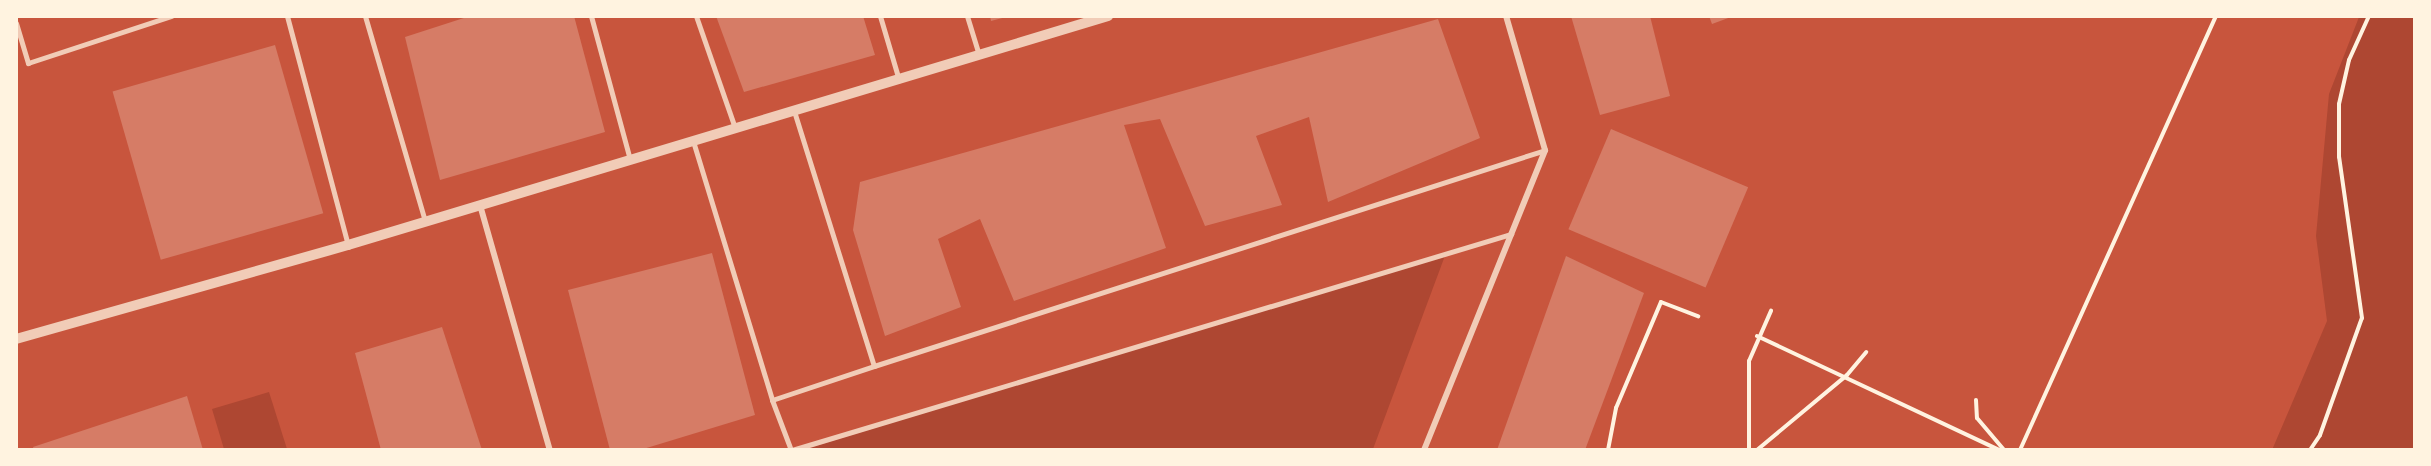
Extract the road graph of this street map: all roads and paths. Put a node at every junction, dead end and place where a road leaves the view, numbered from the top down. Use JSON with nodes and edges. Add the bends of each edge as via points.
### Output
{"nodes":[{"id":1,"x":171,"y":16,"type":"edge"},
{"id":2,"x":287,"y":16,"type":"edge"},
{"id":3,"x":365,"y":16,"type":"edge"},
{"id":4,"x":591,"y":16,"type":"edge"},
{"id":5,"x":696,"y":16,"type":"edge"},
{"id":6,"x":880,"y":16,"type":"edge"},
{"id":7,"x":967,"y":16,"type":"edge"},
{"id":8,"x":1108,"y":16,"type":"edge"},
{"id":9,"x":1506,"y":16,"type":"edge"},
{"id":10,"x":2216,"y":16,"type":"edge"},
{"id":11,"x":2370,"y":16,"type":"edge"},
{"id":12,"x":16,"y":23,"type":"edge"},
{"id":13,"x":979,"y":55,"type":"junction"},
{"id":14,"x":899,"y":80,"type":"junction"},
{"id":15,"x":794,"y":111,"type":"junction"},
{"id":16,"x":735,"y":128,"type":"junction"},
{"id":17,"x":693,"y":141,"type":"junction"},
{"id":18,"x":1545,"y":150,"type":"junction"},
{"id":19,"x":630,"y":160,"type":"junction"},
{"id":20,"x":480,"y":205,"type":"junction"},
{"id":21,"x":425,"y":221,"type":"junction"},
{"id":22,"x":1511,"y":234,"type":"junction"},
{"id":23,"x":348,"y":245,"type":"junction"},
{"id":24,"x":1771,"y":311,"type":"dead end"},
{"id":25,"x":1698,"y":316,"type":"dead end"},
{"id":26,"x":1757,"y":336,"type":"junction"},
{"id":27,"x":16,"y":339,"type":"edge"},
{"id":28,"x":1866,"y":352,"type":"dead end"},
{"id":29,"x":874,"y":366,"type":"junction"},
{"id":30,"x":1847,"y":375,"type":"junction"},
{"id":31,"x":772,"y":400,"type":"junction"},
{"id":32,"x":1976,"y":400,"type":"dead end"},
{"id":33,"x":550,"y":450,"type":"edge"},
{"id":34,"x":792,"y":450,"type":"edge"},
{"id":35,"x":1424,"y":450,"type":"edge"},
{"id":36,"x":1608,"y":450,"type":"edge"},
{"id":37,"x":1749,"y":450,"type":"edge"},
{"id":38,"x":1757,"y":450,"type":"edge"},
{"id":39,"x":2001,"y":450,"type":"edge"},
{"id":40,"x":2020,"y":450,"type":"edge"},
{"id":41,"x":2310,"y":450,"type":"edge"}],
"edges":[{"from":1,"to":12,"type":"street","via":[[28,63]]},
{"from":2,"to":23,"type":"street"},
{"from":3,"to":21,"type":"street"},
{"from":4,"to":19,"type":"street"},
{"from":5,"to":16,"type":"street"},
{"from":6,"to":14,"type":"street"},
{"from":7,"to":13,"type":"street"},
{"from":8,"to":13,"type":"street"},
{"from":9,"to":18,"type":"street"},
{"from":10,"to":40,"type":"path"},
{"from":11,"to":41,"type":"path","via":[[2349,60],[2338,104],[2339,157],[2362,318],[2320,435]]},
{"from":13,"to":14,"type":"street"},
{"from":14,"to":15,"type":"street"},
{"from":15,"to":16,"type":"street"},
{"from":15,"to":29,"type":"street"},
{"from":16,"to":17,"type":"street"},
{"from":17,"to":19,"type":"street"},
{"from":17,"to":31,"type":"street"},
{"from":18,"to":22,"type":"street"},
{"from":18,"to":29,"type":"street"},
{"from":19,"to":20,"type":"street"},
{"from":20,"to":21,"type":"street"},
{"from":20,"to":33,"type":"street"},
{"from":21,"to":23,"type":"street"},
{"from":22,"to":34,"type":"street"},
{"from":22,"to":35,"type":"street"},
{"from":23,"to":27,"type":"street"},
{"from":24,"to":26,"type":"path"},
{"from":25,"to":36,"type":"path","via":[[1661,302],[1616,408]]},
{"from":26,"to":30,"type":"path"},
{"from":26,"to":37,"type":"path","via":[[1749,361]]},
{"from":28,"to":30,"type":"path"},
{"from":29,"to":31,"type":"street"},
{"from":30,"to":38,"type":"path"},
{"from":30,"to":39,"type":"path"},
{"from":31,"to":34,"type":"street"},
{"from":32,"to":39,"type":"path","via":[[1977,418]]}]}
